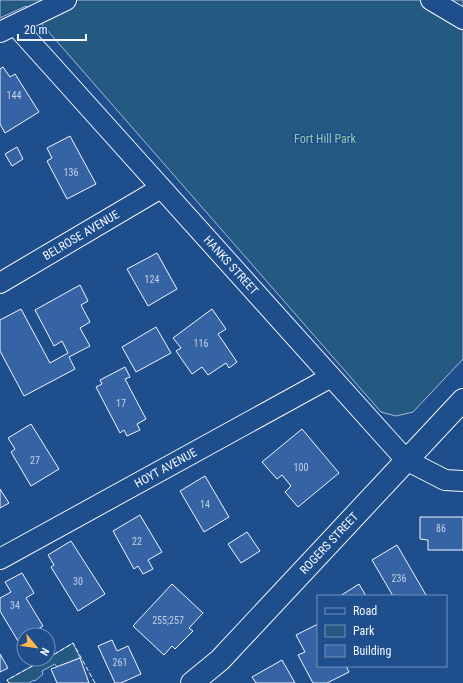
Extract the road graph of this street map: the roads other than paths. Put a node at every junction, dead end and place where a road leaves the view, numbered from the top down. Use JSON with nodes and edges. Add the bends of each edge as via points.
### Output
{"nodes":[{"id":1,"x":66,"y":0,"type":"edge"},
{"id":2,"x":430,"y":0,"type":"edge"},
{"id":3,"x":463,"y":19,"type":"edge"},
{"id":4,"x":7,"y":28,"type":"edge"},
{"id":5,"x":161,"y":188,"type":"junction"},
{"id":6,"x":0,"y":283,"type":"edge"},
{"id":7,"x":331,"y":377,"type":"junction"},
{"id":8,"x":463,"y":400,"type":"edge"},
{"id":9,"x":406,"y":460,"type":"junction"},
{"id":10,"x":463,"y":482,"type":"edge"},
{"id":11,"x":0,"y":559,"type":"edge"},
{"id":12,"x":192,"y":683,"type":"edge"}],
"edges":[{"from":1,"to":4,"type":"street"},
{"from":2,"to":3,"type":"street"},
{"from":4,"to":5,"type":"street","name":"HANKS STREET"},
{"from":5,"to":6,"type":"street","name":"BELROSE AVENUE"},
{"from":5,"to":7,"type":"street","name":"HANKS STREET"},
{"from":7,"to":9,"type":"street","name":"HANKS STREET"},
{"from":7,"to":11,"type":"street","name":"HOYT AVENUE"},
{"from":8,"to":9,"type":"street","name":"ROGERS STREET"},
{"from":9,"to":10,"type":"street","name":"HANKS STREET","via":[[445,480]]},
{"from":9,"to":12,"type":"street","name":"ROGERS STREET","via":[[220,660]]}]}
